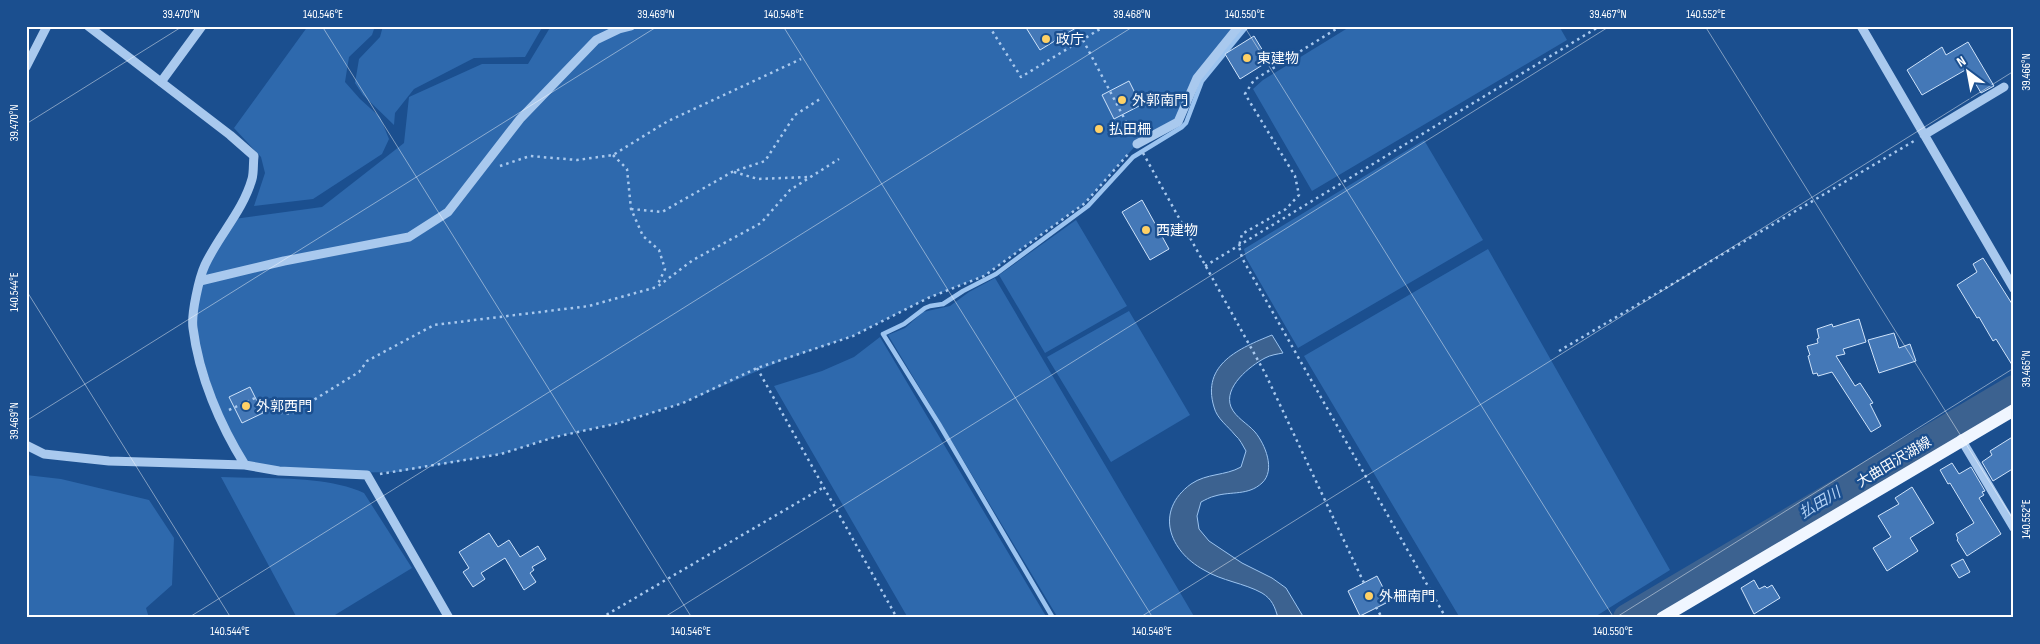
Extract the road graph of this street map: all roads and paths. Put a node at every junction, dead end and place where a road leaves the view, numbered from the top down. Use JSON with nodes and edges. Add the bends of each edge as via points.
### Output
{"nodes":[{"id":1,"x":47,"y":26,"type":"edge"},
{"id":2,"x":88,"y":26,"type":"edge"},
{"id":3,"x":202,"y":26,"type":"edge"},
{"id":4,"x":631,"y":26,"type":"edge"},
{"id":5,"x":989,"y":26,"type":"edge"},
{"id":6,"x":1105,"y":26,"type":"edge"},
{"id":7,"x":1239,"y":26,"type":"edge"},
{"id":8,"x":1341,"y":26,"type":"edge"},
{"id":9,"x":1600,"y":26,"type":"edge"},
{"id":10,"x":1861,"y":26,"type":"edge"},
{"id":11,"x":1083,"y":40,"type":"junction"},
{"id":12,"x":801,"y":59,"type":"dead end"},
{"id":13,"x":26,"y":66,"type":"edge"},
{"id":14,"x":161,"y":82,"type":"junction"},
{"id":15,"x":2004,"y":87,"type":"dead end"},
{"id":16,"x":820,"y":99,"type":"dead end"},
{"id":17,"x":1924,"y":135,"type":"junction"},
{"id":18,"x":1137,"y":144,"type":"junction"},
{"id":19,"x":613,"y":155,"type":"junction"},
{"id":20,"x":839,"y":159,"type":"dead end"},
{"id":21,"x":498,"y":167,"type":"dead end"},
{"id":22,"x":732,"y":172,"type":"junction"},
{"id":23,"x":812,"y":177,"type":"junction"},
{"id":24,"x":631,"y":209,"type":"junction"},
{"id":25,"x":1239,"y":246,"type":"junction"},
{"id":26,"x":1205,"y":266,"type":"junction"},
{"id":27,"x":200,"y":281,"type":"junction"},
{"id":28,"x":656,"y":287,"type":"junction"},
{"id":29,"x":2014,"y":289,"type":"edge"},
{"id":30,"x":1559,"y":352,"type":"dead end"},
{"id":31,"x":757,"y":368,"type":"junction"},
{"id":32,"x":2014,"y":410,"type":"edge"},
{"id":33,"x":219,"y":416,"type":"junction"},
{"id":34,"x":1961,"y":440,"type":"junction"},
{"id":35,"x":26,"y":445,"type":"edge"},
{"id":36,"x":245,"y":465,"type":"junction"},
{"id":37,"x":367,"y":475,"type":"junction"},
{"id":38,"x":824,"y":487,"type":"junction"},
{"id":39,"x":2014,"y":528,"type":"edge"},
{"id":40,"x":1364,"y":583,"type":"dead end"},
{"id":41,"x":1376,"y":607,"type":"dead end"},
{"id":42,"x":449,"y":618,"type":"edge"},
{"id":43,"x":601,"y":618,"type":"edge"},
{"id":44,"x":896,"y":618,"type":"edge"},
{"id":45,"x":1382,"y":618,"type":"edge"},
{"id":46,"x":1446,"y":618,"type":"edge"},
{"id":47,"x":1662,"y":618,"type":"edge"}],
"edges":[{"from":1,"to":13,"type":"street"},
{"from":2,"to":14,"type":"street"},
{"from":3,"to":14,"type":"street"},
{"from":4,"to":27,"type":"street","via":[[619,28],[596,40],[520,119],[448,212],[409,237]]},
{"from":5,"to":11,"type":"path","via":[[1021,77]]},
{"from":6,"to":11,"type":"path"},
{"from":7,"to":18,"type":"street","via":[[1197,78],[1178,122]]},
{"from":8,"to":25,"type":"path","via":[[1254,80],[1245,94],[1295,176],[1299,195],[1286,209],[1242,234]]},
{"from":9,"to":25,"type":"path"},
{"from":10,"to":17,"type":"street"},
{"from":11,"to":18,"type":"path"},
{"from":12,"to":19,"type":"path","via":[[668,121]]},
{"from":14,"to":27,"type":"street","via":[[254,156],[252,178],[234,219],[204,266]]},
{"from":15,"to":17,"type":"street"},
{"from":16,"to":22,"type":"path","via":[[795,114],[765,161]]},
{"from":17,"to":29,"type":"street"},
{"from":17,"to":30,"type":"path"},
{"from":18,"to":26,"type":"path"},
{"from":18,"to":31,"type":"path","via":[[1085,203],[984,276],[928,298],[853,336]]},
{"from":19,"to":21,"type":"path","via":[[577,160],[530,156]]},
{"from":19,"to":24,"type":"path","via":[[627,169]]},
{"from":20,"to":23,"type":"path"},
{"from":22,"to":23,"type":"path","via":[[758,179]]},
{"from":22,"to":24,"type":"path","via":[[662,212]]},
{"from":23,"to":28,"type":"path","via":[[790,190],[761,222],[693,260]]},
{"from":24,"to":28,"type":"path","via":[[643,236],[659,250],[664,269]]},
{"from":25,"to":26,"type":"path"},
{"from":25,"to":46,"type":"path","via":[[1242,258]]},
{"from":26,"to":40,"type":"path","via":[[1265,373]]},
{"from":27,"to":33,"type":"street","via":[[193,326],[202,368]]},
{"from":28,"to":33,"type":"path","via":[[589,306],[434,325],[367,361],[359,372],[291,414],[272,412],[255,398]]},
{"from":31,"to":37,"type":"path","via":[[683,403],[619,423],[555,437],[501,454]]},
{"from":31,"to":38,"type":"path"},
{"from":32,"to":34,"type":"main road","name":"大曲田沢湖線"},
{"from":33,"to":36,"type":"street"},
{"from":34,"to":39,"type":"street"},
{"from":34,"to":47,"type":"main road","name":"大曲田沢湖線"},
{"from":35,"to":36,"type":"street","via":[[44,454],[109,461]]},
{"from":36,"to":37,"type":"street","via":[[279,472]]},
{"from":37,"to":42,"type":"street"},
{"from":38,"to":43,"type":"path"},
{"from":38,"to":44,"type":"path"},
{"from":41,"to":45,"type":"path"}]}
